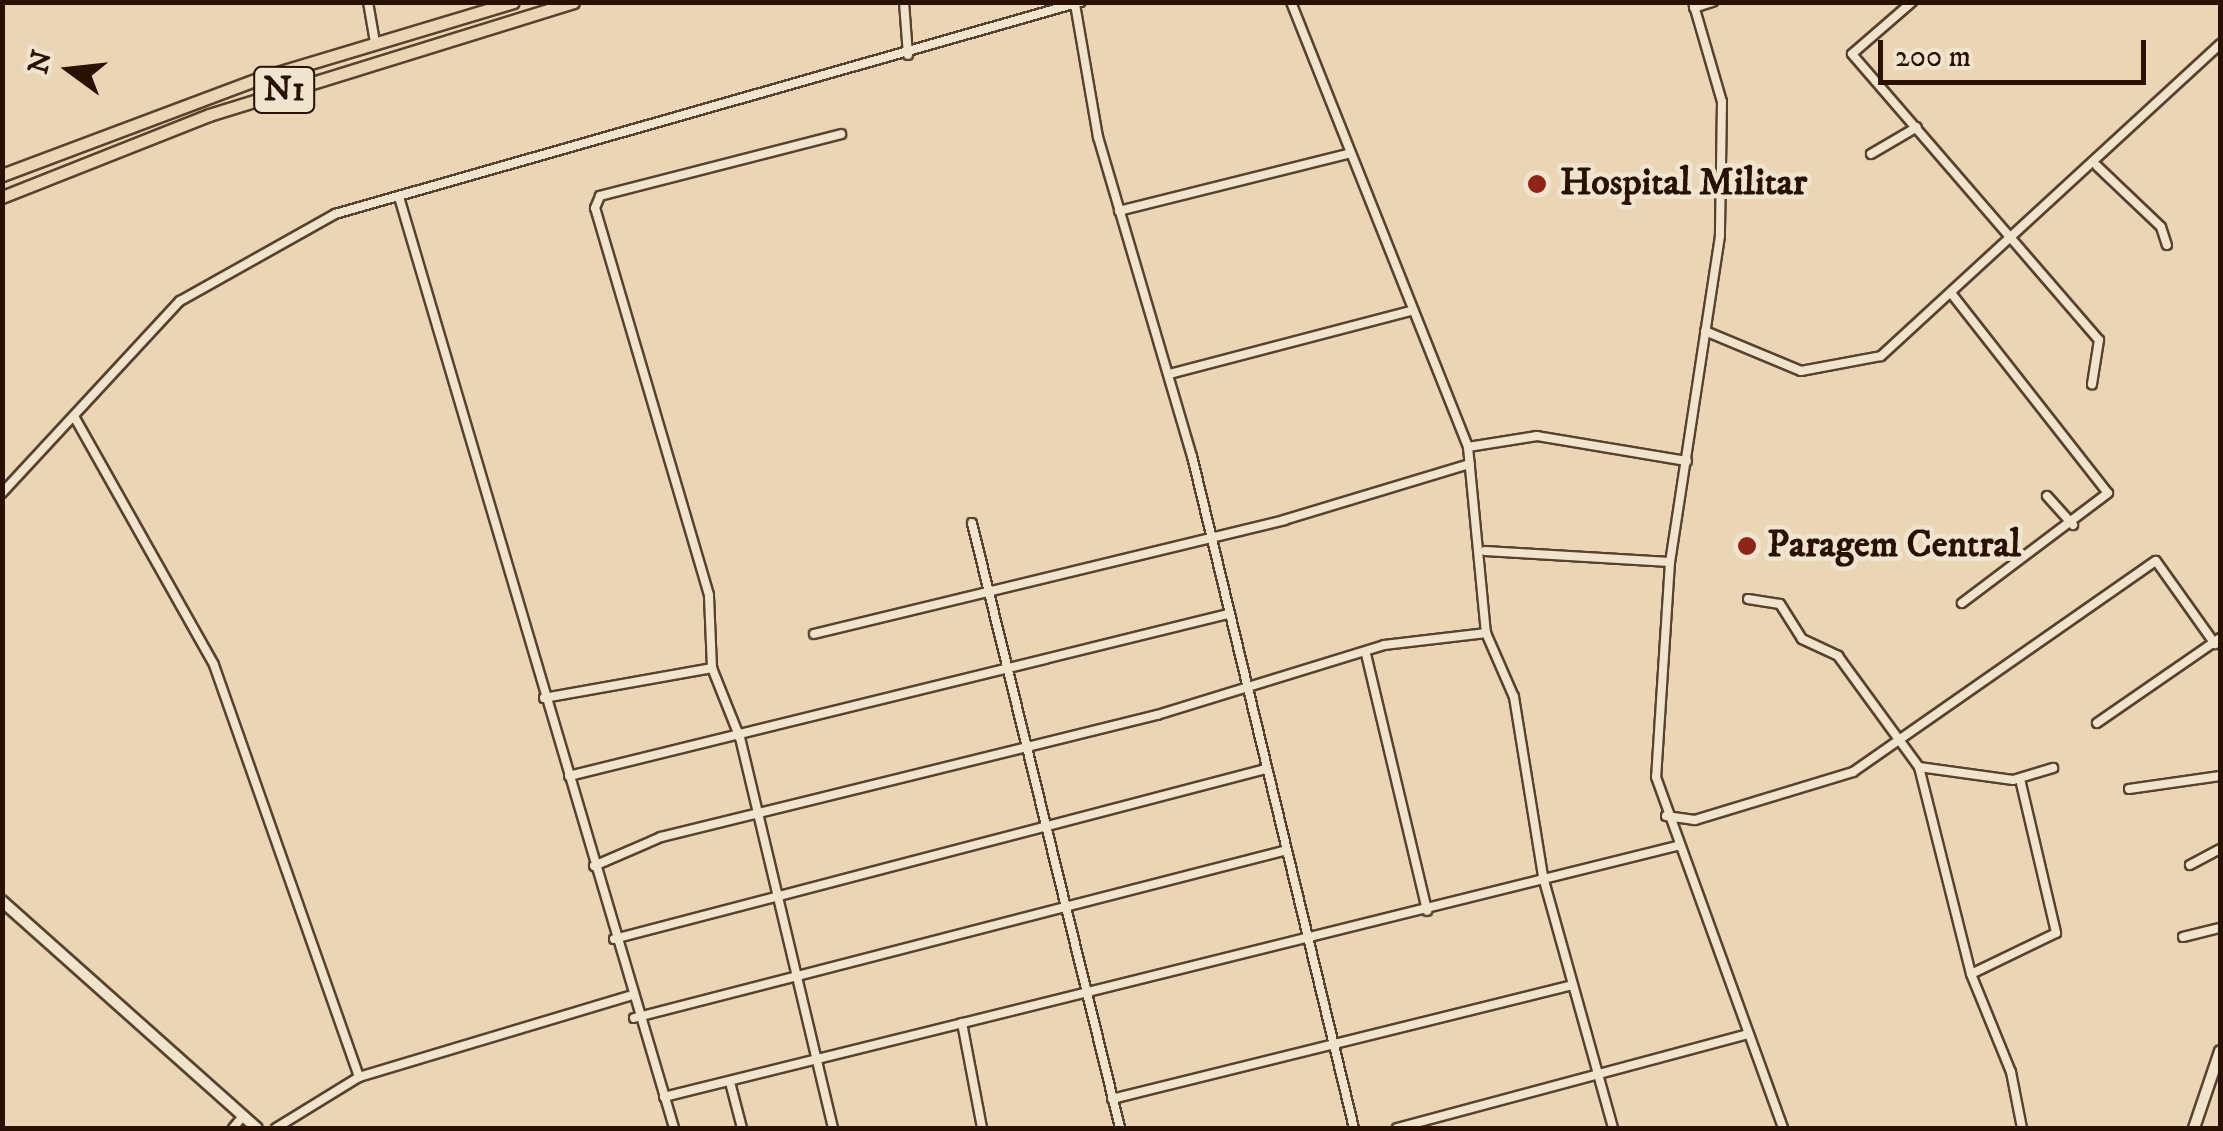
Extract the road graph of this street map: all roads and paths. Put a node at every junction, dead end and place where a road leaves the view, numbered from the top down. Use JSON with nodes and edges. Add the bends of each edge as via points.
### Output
{"nodes":[{"id":1,"x":368,"y":2,"type":"edge"},
{"id":2,"x":513,"y":2,"type":"edge"},
{"id":3,"x":573,"y":2,"type":"edge"},
{"id":4,"x":904,"y":2,"type":"edge"},
{"id":5,"x":1291,"y":2,"type":"edge"},
{"id":6,"x":1713,"y":2,"type":"edge"},
{"id":7,"x":1912,"y":2,"type":"edge"},
{"id":8,"x":1077,"y":4,"type":"edge"},
{"id":9,"x":1694,"y":5,"type":"edge"},
{"id":10,"x":375,"y":42,"type":"junction"},
{"id":11,"x":2220,"y":44,"type":"edge"},
{"id":12,"x":908,"y":55,"type":"junction"},
{"id":13,"x":1916,"y":127,"type":"junction"},
{"id":14,"x":840,"y":134,"type":"dead end"},
{"id":15,"x":1348,"y":154,"type":"junction"},
{"id":16,"x":1871,"y":154,"type":"dead end"},
{"id":17,"x":2097,"y":166,"type":"junction"},
{"id":18,"x":2,"y":175,"type":"edge"},
{"id":19,"x":2,"y":197,"type":"edge"},
{"id":20,"x":399,"y":197,"type":"junction"},
{"id":21,"x":1120,"y":211,"type":"junction"},
{"id":22,"x":2014,"y":236,"type":"junction"},
{"id":23,"x":2166,"y":245,"type":"dead end"},
{"id":24,"x":1952,"y":293,"type":"junction"},
{"id":25,"x":1411,"y":311,"type":"junction"},
{"id":26,"x":1705,"y":332,"type":"junction"},
{"id":27,"x":1168,"y":374,"type":"junction"},
{"id":28,"x":2092,"y":384,"type":"dead end"},
{"id":29,"x":75,"y":418,"type":"junction"},
{"id":30,"x":1468,"y":447,"type":"junction"},
{"id":31,"x":1687,"y":460,"type":"junction"},
{"id":32,"x":1470,"y":464,"type":"junction"},
{"id":33,"x":2,"y":493,"type":"edge"},
{"id":34,"x":2046,"y":496,"type":"dead end"},
{"id":35,"x":972,"y":523,"type":"dead end"},
{"id":36,"x":2073,"y":525,"type":"junction"},
{"id":37,"x":1210,"y":538,"type":"junction"},
{"id":38,"x":1484,"y":550,"type":"junction"},
{"id":39,"x":1670,"y":562,"type":"junction"},
{"id":40,"x":988,"y":590,"type":"junction"},
{"id":41,"x":1748,"y":599,"type":"dead end"},
{"id":42,"x":1962,"y":603,"type":"dead end"},
{"id":43,"x":1228,"y":614,"type":"junction"},
{"id":44,"x":1486,"y":633,"type":"junction"},
{"id":45,"x":814,"y":634,"type":"dead end"},
{"id":46,"x":2218,"y":641,"type":"edge"},
{"id":47,"x":1366,"y":654,"type":"junction"},
{"id":48,"x":712,"y":668,"type":"junction"},
{"id":49,"x":1008,"y":671,"type":"junction"},
{"id":50,"x":1246,"y":691,"type":"junction"},
{"id":51,"x":544,"y":698,"type":"junction"},
{"id":52,"x":2097,"y":723,"type":"dead end"},
{"id":53,"x":740,"y":738,"type":"junction"},
{"id":54,"x":1898,"y":743,"type":"junction"},
{"id":55,"x":1030,"y":749,"type":"junction"},
{"id":56,"x":1919,"y":766,"type":"junction"},
{"id":57,"x":2052,"y":768,"type":"dead end"},
{"id":58,"x":1262,"y":770,"type":"junction"},
{"id":59,"x":569,"y":776,"type":"junction"},
{"id":60,"x":2220,"y":776,"type":"edge"},
{"id":61,"x":2020,"y":779,"type":"junction"},
{"id":62,"x":2129,"y":789,"type":"dead end"},
{"id":63,"x":1666,"y":816,"type":"junction"},
{"id":64,"x":752,"y":818,"type":"junction"},
{"id":65,"x":1048,"y":832,"type":"junction"},
{"id":66,"x":1677,"y":846,"type":"junction"},
{"id":67,"x":2220,"y":849,"type":"edge"},
{"id":68,"x":1284,"y":852,"type":"junction"},
{"id":69,"x":2190,"y":865,"type":"dead end"},
{"id":70,"x":594,"y":866,"type":"junction"},
{"id":71,"x":1543,"y":877,"type":"junction"},
{"id":72,"x":778,"y":900,"type":"junction"},
{"id":73,"x":2,"y":901,"type":"edge"},
{"id":74,"x":1063,"y":907,"type":"junction"},
{"id":75,"x":1428,"y":911,"type":"junction"},
{"id":76,"x":2220,"y":928,"type":"edge"},
{"id":77,"x":2182,"y":937,"type":"dead end"},
{"id":78,"x":614,"y":938,"type":"junction"},
{"id":79,"x":1308,"y":942,"type":"junction"},
{"id":80,"x":1970,"y":974,"type":"junction"},
{"id":81,"x":797,"y":977,"type":"junction"},
{"id":82,"x":1571,"y":985,"type":"junction"},
{"id":83,"x":1084,"y":992,"type":"junction"},
{"id":84,"x":629,"y":996,"type":"junction"},
{"id":85,"x":634,"y":1018,"type":"junction"},
{"id":86,"x":962,"y":1023,"type":"junction"},
{"id":87,"x":1748,"y":1034,"type":"junction"},
{"id":88,"x":1332,"y":1040,"type":"junction"},
{"id":89,"x":2220,"y":1051,"type":"edge"},
{"id":90,"x":818,"y":1063,"type":"junction"},
{"id":91,"x":1596,"y":1075,"type":"junction"},
{"id":92,"x":359,"y":1077,"type":"junction"},
{"id":93,"x":731,"y":1086,"type":"junction"},
{"id":94,"x":664,"y":1097,"type":"junction"},
{"id":95,"x":1112,"y":1098,"type":"junction"},
{"id":96,"x":243,"y":1116,"type":"junction"},
{"id":97,"x":232,"y":1128,"type":"edge"},
{"id":98,"x":257,"y":1128,"type":"edge"},
{"id":99,"x":276,"y":1128,"type":"edge"},
{"id":100,"x":674,"y":1128,"type":"edge"},
{"id":101,"x":742,"y":1128,"type":"edge"},
{"id":102,"x":833,"y":1128,"type":"edge"},
{"id":103,"x":982,"y":1128,"type":"edge"},
{"id":104,"x":1120,"y":1128,"type":"edge"},
{"id":105,"x":1354,"y":1128,"type":"edge"},
{"id":106,"x":1402,"y":1128,"type":"edge"},
{"id":107,"x":1612,"y":1128,"type":"edge"},
{"id":108,"x":1783,"y":1128,"type":"edge"},
{"id":109,"x":2022,"y":1128,"type":"edge"},
{"id":110,"x":2194,"y":1128,"type":"edge"}],
"edges":[{"from":1,"to":10,"type":"street"},
{"from":2,"to":10,"type":"main road","number":"N1"},
{"from":3,"to":19,"type":"main road","number":"N1","via":[[209,115]]},
{"from":4,"to":12,"type":"street"},
{"from":5,"to":15,"type":"street"},
{"from":6,"to":9,"type":"street"},
{"from":7,"to":13,"type":"street","via":[[1852,54]]},
{"from":8,"to":12,"type":"street"},
{"from":8,"to":21,"type":"street"},
{"from":9,"to":26,"type":"street","via":[[1724,124]]},
{"from":10,"to":18,"type":"main road","number":"N1"},
{"from":11,"to":17,"type":"street"},
{"from":12,"to":20,"type":"street"},
{"from":13,"to":16,"type":"street"},
{"from":13,"to":22,"type":"street"},
{"from":14,"to":48,"type":"street","via":[[600,196],[596,208],[709,595]]},
{"from":15,"to":21,"type":"street"},
{"from":15,"to":25,"type":"street"},
{"from":17,"to":22,"type":"street"},
{"from":17,"to":23,"type":"street","via":[[2161,228]]},
{"from":20,"to":29,"type":"street","via":[[335,214],[201,285]]},
{"from":20,"to":51,"type":"street"},
{"from":21,"to":27,"type":"street"},
{"from":22,"to":24,"type":"street"},
{"from":22,"to":28,"type":"street","via":[[2064,310],[2102,344]]},
{"from":24,"to":26,"type":"street","via":[[1881,356],[1822,372]]},
{"from":24,"to":36,"type":"street","via":[[2108,493]]},
{"from":25,"to":27,"type":"street"},
{"from":25,"to":30,"type":"street"},
{"from":26,"to":31,"type":"street"},
{"from":27,"to":37,"type":"street"},
{"from":29,"to":33,"type":"street"},
{"from":29,"to":92,"type":"street","via":[[214,664]]},
{"from":30,"to":31,"type":"street","via":[[1537,436]]},
{"from":30,"to":32,"type":"street"},
{"from":31,"to":39,"type":"street"},
{"from":32,"to":37,"type":"street"},
{"from":32,"to":38,"type":"street"},
{"from":34,"to":36,"type":"street"},
{"from":35,"to":40,"type":"street"},
{"from":36,"to":42,"type":"street"},
{"from":37,"to":40,"type":"street"},
{"from":37,"to":43,"type":"street"},
{"from":38,"to":39,"type":"street"},
{"from":38,"to":44,"type":"street"},
{"from":39,"to":63,"type":"street","via":[[1656,697]]},
{"from":40,"to":45,"type":"street"},
{"from":40,"to":49,"type":"street"},
{"from":41,"to":54,"type":"street","via":[[1780,604],[1802,639],[1838,656]]},
{"from":43,"to":49,"type":"street"},
{"from":43,"to":50,"type":"street"},
{"from":44,"to":47,"type":"street"},
{"from":44,"to":71,"type":"street","via":[[1514,697]]},
{"from":46,"to":52,"type":"street"},
{"from":46,"to":54,"type":"street","via":[[2156,561]]},
{"from":47,"to":50,"type":"street"},
{"from":47,"to":75,"type":"street"},
{"from":48,"to":51,"type":"street"},
{"from":48,"to":53,"type":"street"},
{"from":49,"to":53,"type":"street"},
{"from":49,"to":55,"type":"street"},
{"from":50,"to":55,"type":"street"},
{"from":50,"to":58,"type":"street"},
{"from":51,"to":59,"type":"street"},
{"from":53,"to":59,"type":"street"},
{"from":53,"to":64,"type":"street"},
{"from":54,"to":56,"type":"street"},
{"from":54,"to":63,"type":"street","via":[[1807,790],[1695,820]]},
{"from":55,"to":64,"type":"street"},
{"from":55,"to":65,"type":"street"},
{"from":56,"to":61,"type":"street"},
{"from":56,"to":80,"type":"street"},
{"from":57,"to":61,"type":"street"},
{"from":58,"to":65,"type":"street"},
{"from":58,"to":68,"type":"street"},
{"from":59,"to":70,"type":"street"},
{"from":60,"to":62,"type":"street"},
{"from":61,"to":80,"type":"street","via":[[2056,933]]},
{"from":63,"to":66,"type":"street"},
{"from":64,"to":70,"type":"street","via":[[660,836]]},
{"from":64,"to":72,"type":"street"},
{"from":65,"to":72,"type":"street"},
{"from":65,"to":74,"type":"street"},
{"from":66,"to":71,"type":"street"},
{"from":66,"to":87,"type":"street"},
{"from":67,"to":69,"type":"street"},
{"from":68,"to":74,"type":"street"},
{"from":68,"to":79,"type":"street"},
{"from":70,"to":78,"type":"street"},
{"from":71,"to":75,"type":"street"},
{"from":71,"to":82,"type":"street"},
{"from":72,"to":78,"type":"street"},
{"from":72,"to":81,"type":"street"},
{"from":73,"to":96,"type":"street"},
{"from":74,"to":81,"type":"street"},
{"from":74,"to":83,"type":"street"},
{"from":75,"to":79,"type":"street"},
{"from":76,"to":77,"type":"street"},
{"from":78,"to":84,"type":"street"},
{"from":79,"to":83,"type":"street"},
{"from":79,"to":88,"type":"street"},
{"from":80,"to":109,"type":"street","via":[[2011,1072]]},
{"from":81,"to":85,"type":"street"},
{"from":81,"to":90,"type":"street"},
{"from":82,"to":88,"type":"street"},
{"from":82,"to":91,"type":"street"},
{"from":83,"to":86,"type":"street"},
{"from":83,"to":95,"type":"street"},
{"from":84,"to":85,"type":"street"},
{"from":84,"to":92,"type":"street"},
{"from":85,"to":94,"type":"street"},
{"from":86,"to":90,"type":"street"},
{"from":86,"to":103,"type":"street"},
{"from":87,"to":91,"type":"street"},
{"from":87,"to":108,"type":"street"},
{"from":88,"to":95,"type":"street"},
{"from":88,"to":105,"type":"street"},
{"from":89,"to":110,"type":"street"},
{"from":90,"to":93,"type":"street"},
{"from":90,"to":102,"type":"street"},
{"from":91,"to":106,"type":"street"},
{"from":91,"to":107,"type":"street"},
{"from":92,"to":99,"type":"street"},
{"from":93,"to":94,"type":"street"},
{"from":93,"to":101,"type":"street"},
{"from":94,"to":100,"type":"street"},
{"from":95,"to":104,"type":"street"},
{"from":96,"to":97,"type":"street"},
{"from":96,"to":98,"type":"street"}]}
